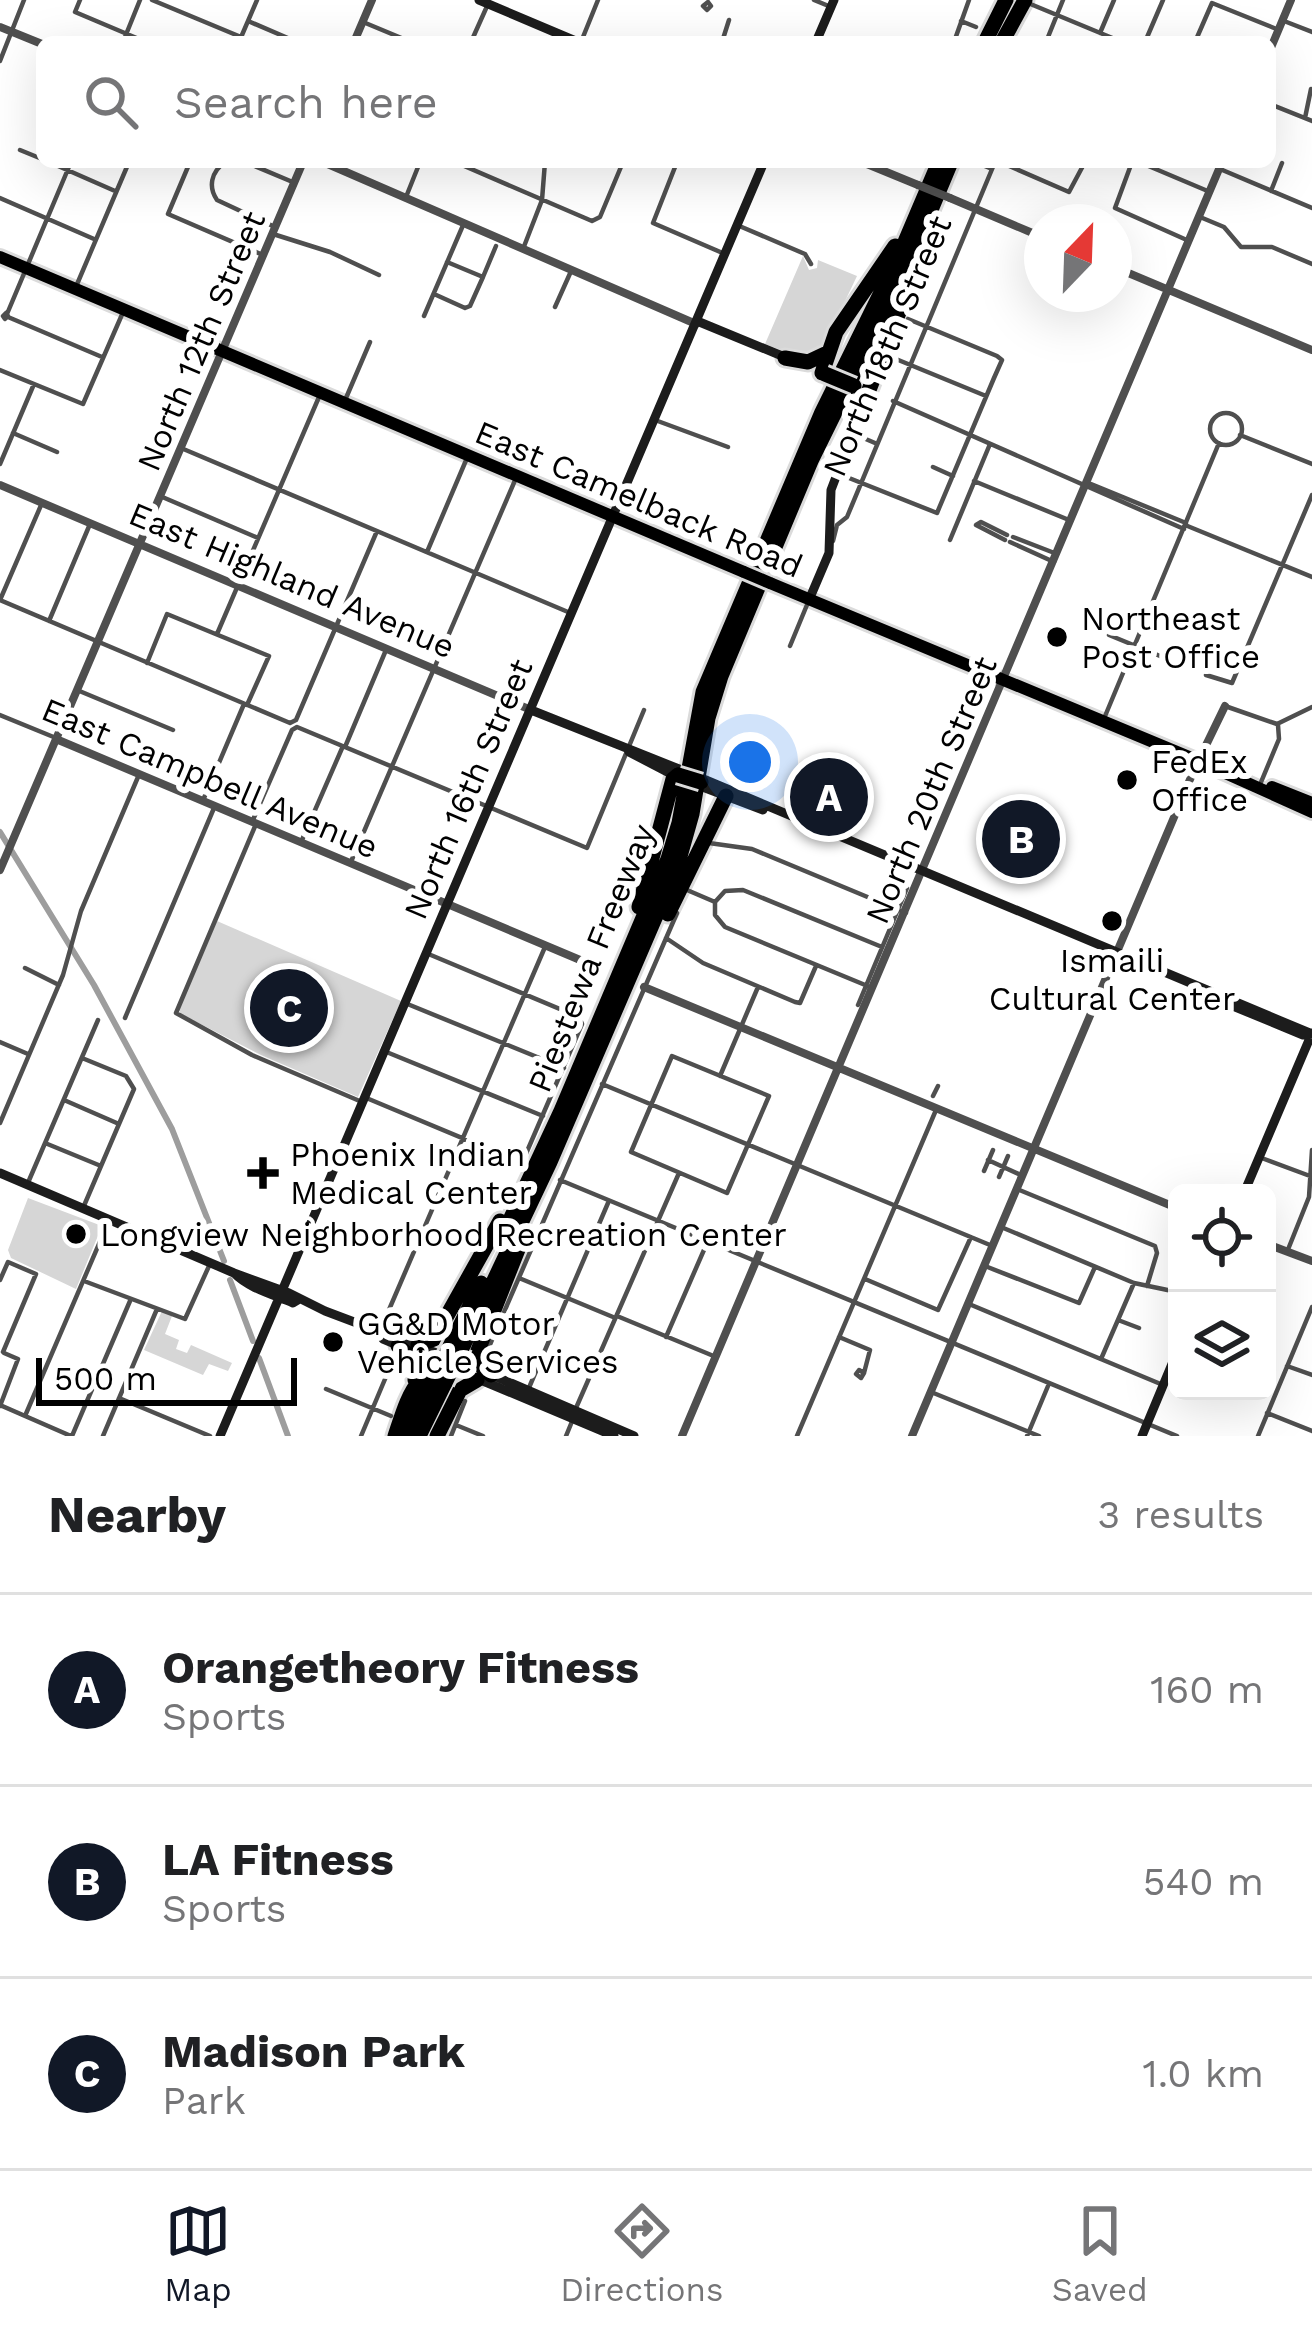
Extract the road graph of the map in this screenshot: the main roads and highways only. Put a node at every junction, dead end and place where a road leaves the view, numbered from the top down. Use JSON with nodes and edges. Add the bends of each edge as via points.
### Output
{"nodes":[{"id":1,"x":1003,"y":0,"type":"edge"},
{"id":2,"x":1024,"y":1,"type":"edge"},
{"id":3,"x":490,"y":3,"type":"edge"},
{"id":4,"x":832,"y":3,"type":"edge"},
{"id":5,"x":565,"y":36,"type":"edge"},
{"id":6,"x":818,"y":36,"type":"edge"},
{"id":7,"x":982,"y":36,"type":"edge"},
{"id":8,"x":1004,"y":36,"type":"edge"},
{"id":9,"x":761,"y":168,"type":"edge"},
{"id":10,"x":941,"y":168,"type":"edge"},
{"id":11,"x":942,"y":168,"type":"edge"},
{"id":12,"x":944,"y":168,"type":"edge"},
{"id":13,"x":0,"y":257,"type":"edge"},
{"id":14,"x":698,"y":320,"type":"junction"},
{"id":15,"x":826,"y":351,"type":"junction"},
{"id":16,"x":785,"y":358,"type":"junction"},
{"id":17,"x":824,"y":374,"type":"junction"},
{"id":18,"x":860,"y":386,"type":"junction"},
{"id":19,"x":855,"y":438,"type":"joint"},
{"id":20,"x":614,"y":517,"type":"junction"},
{"id":21,"x":809,"y":600,"type":"junction"},
{"id":22,"x":531,"y":710,"type":"junction"},
{"id":23,"x":677,"y":774,"type":"junction"},
{"id":24,"x":1259,"y":787,"type":"junction"},
{"id":25,"x":728,"y":793,"type":"junction"},
{"id":26,"x":1312,"y":803,"type":"edge"},
{"id":27,"x":1312,"y":812,"type":"edge"},
{"id":28,"x":1312,"y":1034,"type":"edge"},
{"id":29,"x":596,"y":1042,"type":"junction"},
{"id":30,"x":573,"y":1080,"type":"junction"},
{"id":31,"x":0,"y":1173,"type":"edge"},
{"id":32,"x":1248,"y":1184,"type":"edge"},
{"id":33,"x":280,"y":1293,"type":"junction"},
{"id":34,"x":379,"y":1333,"type":"junction"},
{"id":35,"x":483,"y":1336,"type":"junction"},
{"id":36,"x":398,"y":1346,"type":"junction"},
{"id":37,"x":451,"y":1363,"type":"junction"},
{"id":38,"x":1168,"y":1373,"type":"edge"},
{"id":39,"x":413,"y":1389,"type":"junction"},
{"id":40,"x":574,"y":1415,"type":"junction"},
{"id":41,"x":1144,"y":1431,"type":"edge"},
{"id":42,"x":220,"y":1436,"type":"edge"},
{"id":43,"x":395,"y":1436,"type":"edge"},
{"id":44,"x":407,"y":1436,"type":"edge"},
{"id":45,"x":419,"y":1436,"type":"edge"},
{"id":46,"x":437,"y":1436,"type":"edge"},
{"id":47,"x":614,"y":1436,"type":"edge"},
{"id":48,"x":634,"y":1436,"type":"edge"}],
"edges":[{"from":1,"to":7,"type":"highway"},
{"from":2,"to":8,"type":"highway"},
{"from":3,"to":5,"type":"main road"},
{"from":4,"to":6,"type":"main road"},
{"from":9,"to":14,"type":"main road","name":"North 16th Street"},
{"from":10,"to":15,"type":"highway"},
{"from":11,"to":29,"type":"highway","name":"Piestewa Freeway","via":[[910,260],[811,461],[722,676],[677,867]]},
{"from":12,"to":18,"type":"highway","via":[[947,182]]},
{"from":13,"to":20,"type":"main road","name":"East Camelback Road"},
{"from":14,"to":16,"type":"main road"},
{"from":14,"to":20,"type":"main road","name":"North 16th Street"},
{"from":15,"to":16,"type":"highway","via":[[814,362]]},
{"from":15,"to":17,"type":"highway"},
{"from":16,"to":17,"type":"main road"},
{"from":17,"to":18,"type":"highway","bridge":true},
{"from":18,"to":19,"type":"highway"},
{"from":18,"to":21,"type":"main road","name":"North 18th Street","via":[[826,489],[825,548]]},
{"from":19,"to":21,"type":"main road","name":"North 18th Street","via":[[832,490],[830,548]]},
{"from":20,"to":21,"type":"main road","name":"East Camelback Road","bridge":true},
{"from":20,"to":22,"type":"main road","name":"North 16th Street"},
{"from":21,"to":24,"type":"main road","name":"East Camelback Road"},
{"from":22,"to":23,"type":"main road","name":"East Highland Avenue"},
{"from":22,"to":33,"type":"main road","name":"North 16th Street"},
{"from":23,"to":25,"type":"highway","bridge":true},
{"from":23,"to":29,"type":"highway"},
{"from":24,"to":26,"type":"main road","name":"East Camelback Road"},
{"from":24,"to":27,"type":"main road","name":"East Camelback Road"},
{"from":25,"to":28,"type":"main road"},
{"from":25,"to":29,"type":"highway"},
{"from":28,"to":32,"type":"main road"},
{"from":29,"to":30,"type":"highway","name":"Piestewa Freeway"},
{"from":30,"to":35,"type":"highway"},
{"from":30,"to":37,"type":"highway","name":"Piestewa Freeway"},
{"from":30,"to":37,"type":"highway","via":[[434,1339]]},
{"from":31,"to":33,"type":"main road"},
{"from":33,"to":34,"type":"main road"},
{"from":33,"to":42,"type":"main road","name":"North 16th Street"},
{"from":34,"to":36,"type":"main road"},
{"from":34,"to":37,"type":"main road"},
{"from":35,"to":37,"type":"highway"},
{"from":35,"to":37,"type":"highway","via":[[477,1360]]},
{"from":36,"to":37,"type":"main road"},
{"from":36,"to":39,"type":"highway","via":[[418,1363]]},
{"from":37,"to":39,"type":"highway"},
{"from":37,"to":40,"type":"main road"},
{"from":37,"to":40,"type":"main road"},
{"from":37,"to":44,"type":"highway","name":"Piestewa Freeway"},
{"from":37,"to":45,"type":"highway","name":"Piestewa Freeway"},
{"from":37,"to":46,"type":"highway","via":[[462,1387]]},
{"from":38,"to":41,"type":"main road"},
{"from":39,"to":43,"type":"highway"},
{"from":40,"to":47,"type":"main road"},
{"from":40,"to":48,"type":"main road"}]}
